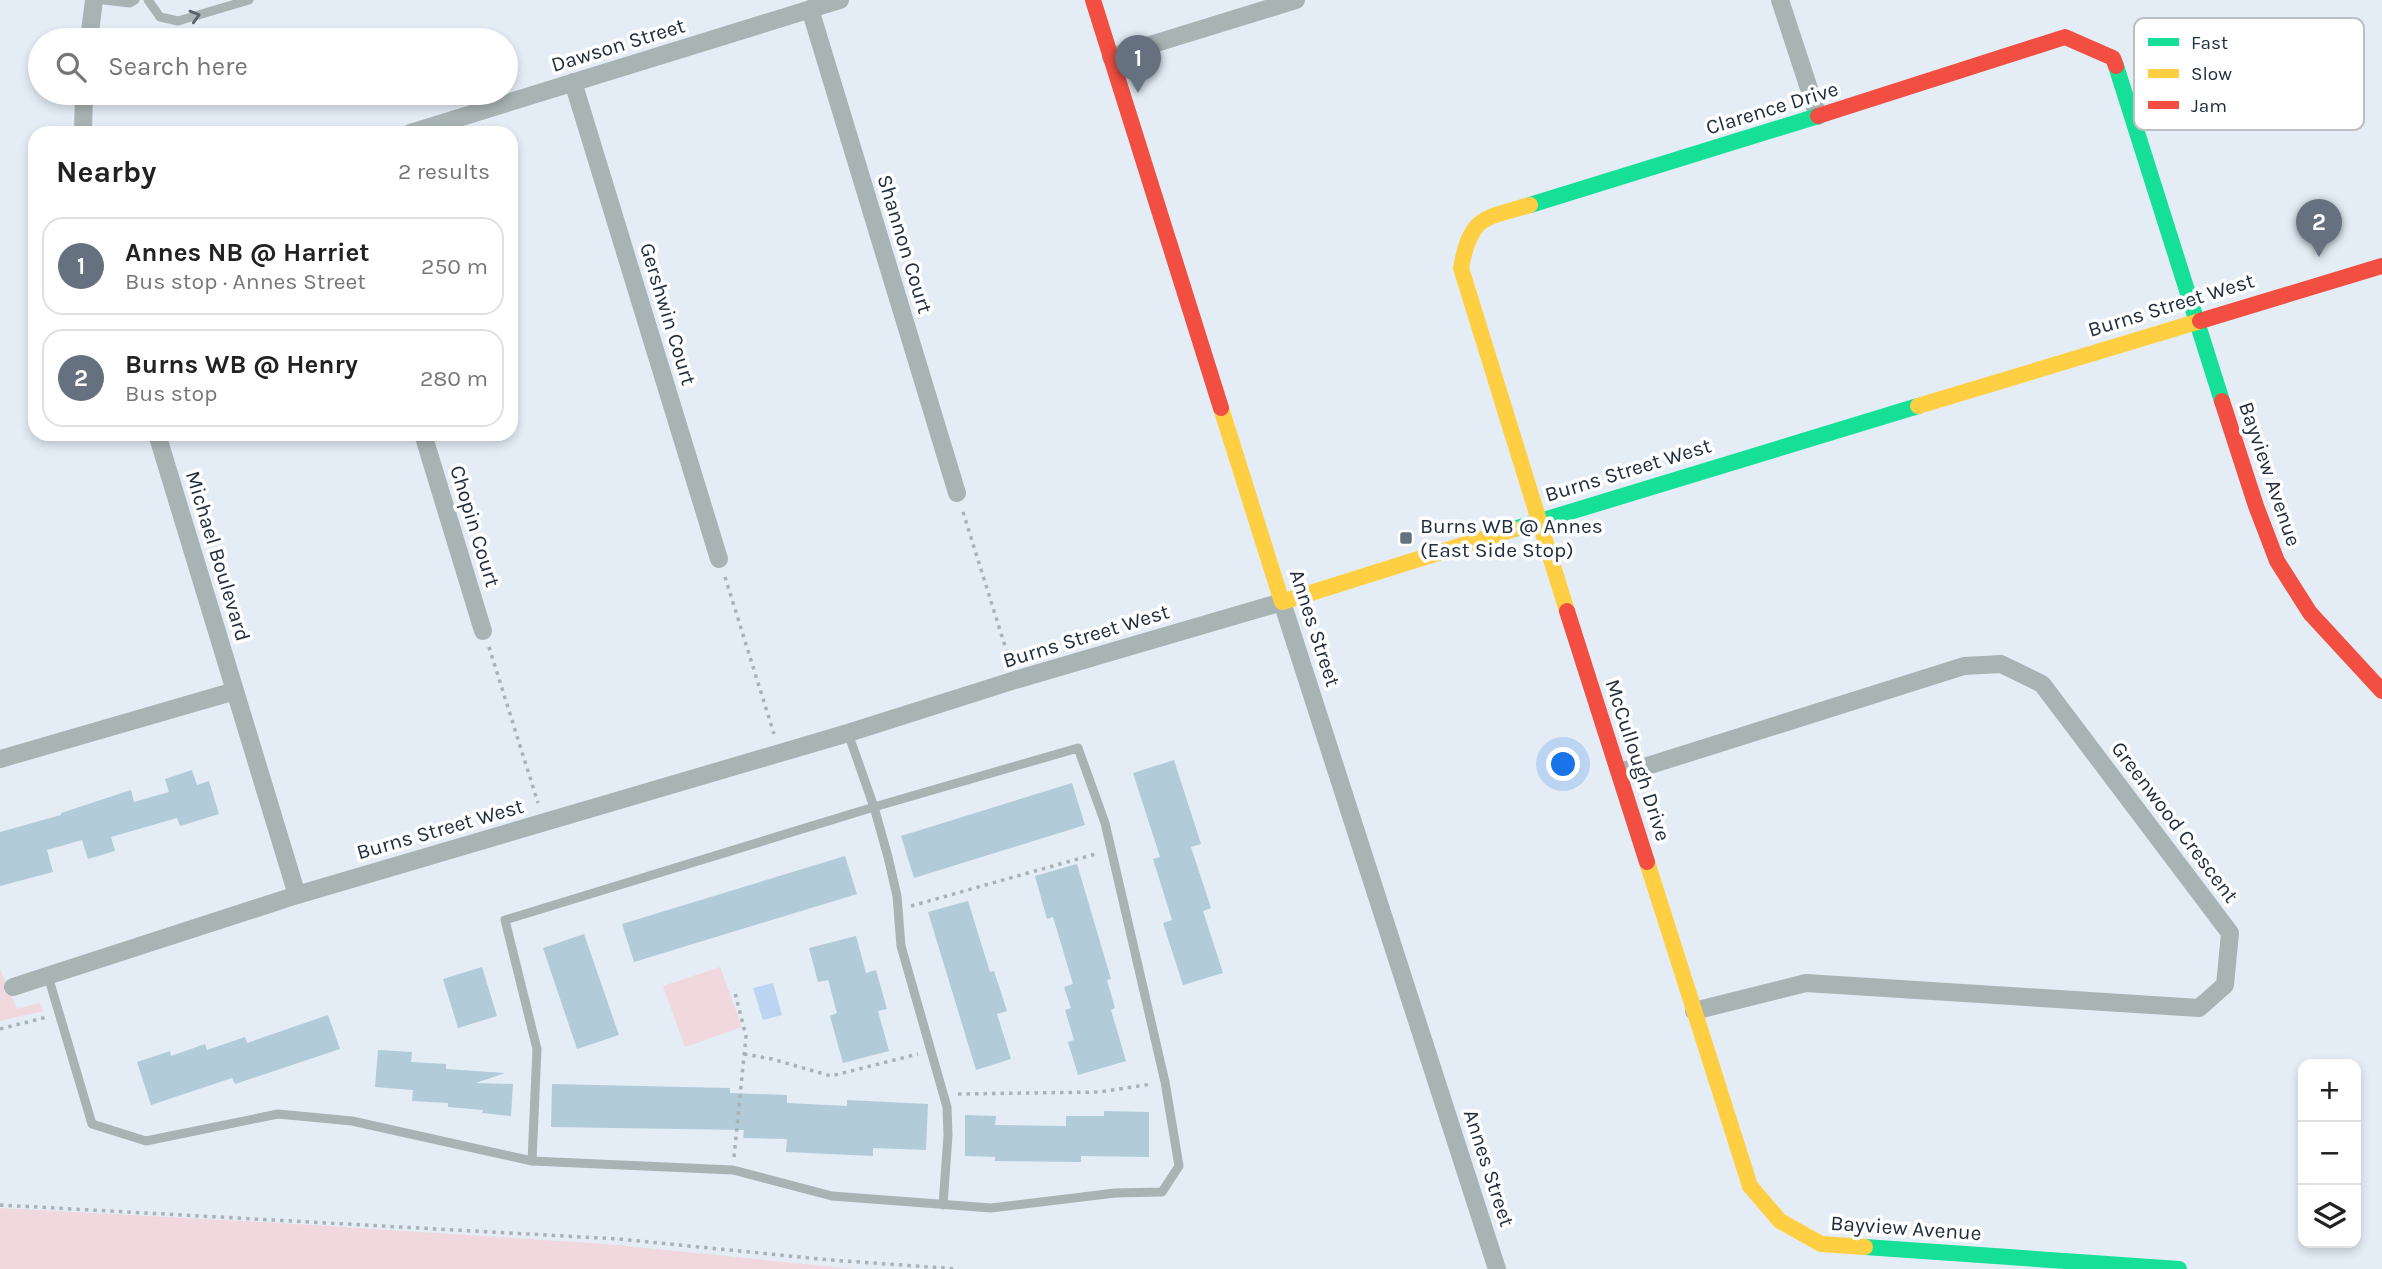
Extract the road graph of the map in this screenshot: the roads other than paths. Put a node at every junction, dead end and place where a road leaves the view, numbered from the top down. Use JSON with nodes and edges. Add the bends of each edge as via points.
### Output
{"nodes":[{"id":1,"x":94,"y":0,"type":"edge"},
{"id":2,"x":104,"y":0,"type":"edge"},
{"id":3,"x":135,"y":0,"type":"edge"},
{"id":4,"x":148,"y":0,"type":"edge"},
{"id":5,"x":249,"y":0,"type":"edge"},
{"id":6,"x":840,"y":0,"type":"edge"},
{"id":7,"x":1093,"y":0,"type":"edge"},
{"id":8,"x":1296,"y":0,"type":"edge"},
{"id":9,"x":1780,"y":0,"type":"edge"},
{"id":10,"x":810,"y":9,"type":"junction"},
{"id":11,"x":90,"y":28,"type":"edge"},
{"id":12,"x":1111,"y":57,"type":"junction"},
{"id":13,"x":573,"y":82,"type":"junction"},
{"id":14,"x":518,"y":99,"type":"edge"},
{"id":15,"x":84,"y":105,"type":"edge"},
{"id":16,"x":499,"y":105,"type":"edge"},
{"id":17,"x":1818,"y":116,"type":"junction"},
{"id":18,"x":2134,"y":124,"type":"edge"},
{"id":19,"x":83,"y":126,"type":"edge"},
{"id":20,"x":432,"y":126,"type":"edge"},
{"id":21,"x":2136,"y":130,"type":"edge"},
{"id":22,"x":2382,"y":266,"type":"edge"},
{"id":23,"x":2197,"y":321,"type":"junction"},
{"id":24,"x":159,"y":441,"type":"edge"},
{"id":25,"x":425,"y":441,"type":"edge"},
{"id":26,"x":957,"y":493,"type":"road end"},
{"id":27,"x":1539,"y":521,"type":"junction"},
{"id":28,"x":719,"y":559,"type":"road end"},
{"id":29,"x":1282,"y":601,"type":"junction"},
{"id":30,"x":484,"y":631,"type":"road end"},
{"id":31,"x":235,"y":691,"type":"junction"},
{"id":32,"x":2382,"y":691,"type":"edge"},
{"id":33,"x":848,"y":733,"type":"junction"},
{"id":34,"x":0,"y":760,"type":"edge"},
{"id":35,"x":1620,"y":771,"type":"junction"},
{"id":36,"x":874,"y":807,"type":"junction"},
{"id":37,"x":297,"y":895,"type":"junction"},
{"id":38,"x":48,"y":976,"type":"junction"},
{"id":39,"x":13,"y":987,"type":"dead end"},
{"id":40,"x":1695,"y":1011,"type":"junction"},
{"id":41,"x":532,"y":1161,"type":"junction"},
{"id":42,"x":943,"y":1205,"type":"junction"},
{"id":43,"x":1497,"y":1269,"type":"edge"},
{"id":44,"x":2179,"y":1269,"type":"edge"}],
"edges":[{"from":1,"to":11,"type":"street"},
{"from":2,"to":3,"type":"lane"},
{"from":4,"to":5,"type":"lane","one_way":true,"via":[[160,17],[178,21]]},
{"from":6,"to":10,"type":"street","name":"Dawson Street"},
{"from":7,"to":12,"type":"street","name":"Annes Street"},
{"from":8,"to":12,"type":"street"},
{"from":9,"to":17,"type":"street"},
{"from":10,"to":13,"type":"street","name":"Dawson Street"},
{"from":10,"to":26,"type":"street","name":"Shannon Court"},
{"from":12,"to":29,"type":"street","name":"Annes Street"},
{"from":13,"to":14,"type":"street","name":"Dawson Street"},
{"from":13,"to":28,"type":"street","name":"Gershwin Court"},
{"from":15,"to":19,"type":"street"},
{"from":16,"to":20,"type":"street","name":"Dawson Street"},
{"from":17,"to":18,"type":"street","name":"Clarence Drive","via":[[2065,37],[2113,58]]},
{"from":17,"to":27,"type":"street","name":"Clarence Drive","via":[[1480,220],[1466,241],[1461,268]]},
{"from":21,"to":23,"type":"street","name":"Clarence Drive"},
{"from":22,"to":23,"type":"street","name":"Burns Street West"},
{"from":23,"to":27,"type":"street","name":"Burns Street West"},
{"from":23,"to":32,"type":"street","name":"Bayview Avenue","via":[[2277,561],[2310,613]]},
{"from":24,"to":31,"type":"street","name":"Michael Boulevard"},
{"from":25,"to":30,"type":"street","name":"Chopin Court"},
{"from":27,"to":29,"type":"street","name":"Burns Street West"},
{"from":27,"to":35,"type":"street","name":"McCullough Drive"},
{"from":29,"to":33,"type":"street","name":"Burns Street West"},
{"from":29,"to":43,"type":"street","name":"Annes Street"},
{"from":31,"to":34,"type":"street"},
{"from":31,"to":37,"type":"street","name":"Michael Boulevard"},
{"from":33,"to":36,"type":"lane"},
{"from":33,"to":37,"type":"street","name":"Burns Street West"},
{"from":35,"to":40,"type":"street","name":"McCullough Drive"},
{"from":35,"to":40,"type":"street","name":"Greenwood Crescent","via":[[1964,666],[2001,664],[2042,684],[2230,933],[2225,985],[2199,1009],[1806,983]]},
{"from":36,"to":41,"type":"lane","via":[[505,920],[537,1049]]},
{"from":36,"to":42,"type":"lane","via":[[888,857],[901,946],[947,1107]]},
{"from":36,"to":42,"type":"lane","via":[[1078,748],[1105,823],[1165,1082],[1179,1166],[1162,1192],[991,1208]]},
{"from":37,"to":38,"type":"street","name":"Burns Street West"},
{"from":38,"to":39,"type":"street","name":"Burns Street West"},
{"from":38,"to":41,"type":"lane","via":[[92,1124],[146,1141],[278,1114],[352,1121]]},
{"from":40,"to":44,"type":"street","name":"Bayview Avenue","via":[[1750,1186],[1780,1221],[1821,1244]]},
{"from":41,"to":42,"type":"lane","via":[[733,1170],[832,1196]]}]}
